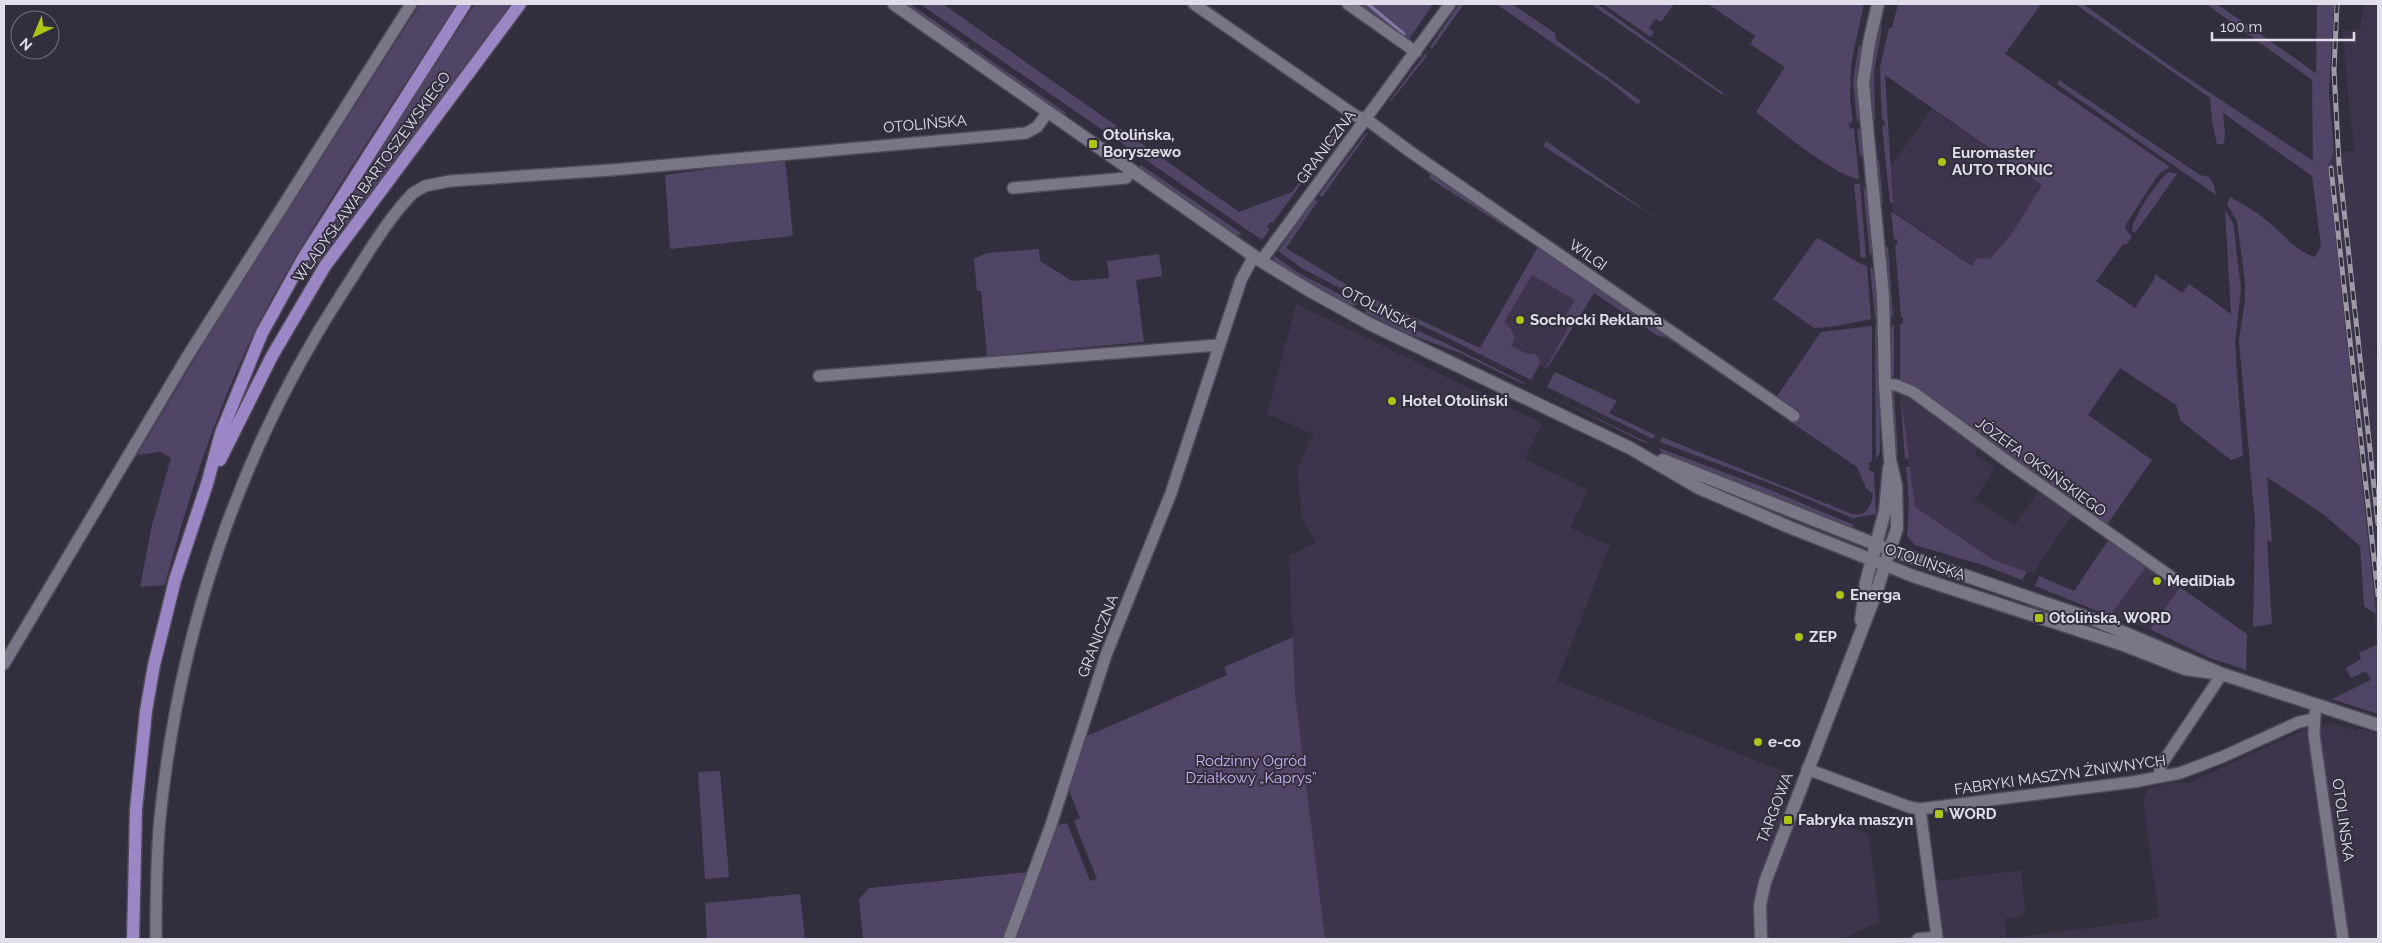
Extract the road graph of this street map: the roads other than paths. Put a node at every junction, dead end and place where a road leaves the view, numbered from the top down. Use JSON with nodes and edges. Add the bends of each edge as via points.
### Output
{"nodes":[{"id":1,"x":411,"y":4,"type":"edge"},
{"id":2,"x":466,"y":4,"type":"edge"},
{"id":3,"x":520,"y":4,"type":"edge"},
{"id":4,"x":894,"y":4,"type":"edge"},
{"id":5,"x":1194,"y":4,"type":"edge"},
{"id":6,"x":1348,"y":4,"type":"edge"},
{"id":7,"x":1450,"y":4,"type":"edge"},
{"id":8,"x":1878,"y":4,"type":"edge"},
{"id":9,"x":1416,"y":52,"type":"junction"},
{"id":10,"x":1048,"y":112,"type":"junction"},
{"id":11,"x":1366,"y":119,"type":"junction"},
{"id":12,"x":1132,"y":170,"type":"junction"},
{"id":13,"x":1013,"y":188,"type":"dead end"},
{"id":14,"x":1258,"y":258,"type":"junction"},
{"id":15,"x":1218,"y":345,"type":"junction"},
{"id":16,"x":819,"y":376,"type":"dead end"},
{"id":17,"x":1885,"y":385,"type":"junction"},
{"id":18,"x":1794,"y":416,"type":"dead end"},
{"id":19,"x":1630,"y":448,"type":"junction"},
{"id":20,"x":1890,"y":460,"type":"junction"},
{"id":21,"x":207,"y":484,"type":"junction"},
{"id":22,"x":1876,"y":544,"type":"junction"},
{"id":23,"x":1890,"y":550,"type":"junction"},
{"id":24,"x":1871,"y":560,"type":"junction"},
{"id":25,"x":1885,"y":566,"type":"junction"},
{"id":26,"x":2177,"y":581,"type":"dead end"},
{"id":27,"x":1858,"y":636,"type":"junction"},
{"id":28,"x":4,"y":664,"type":"edge"},
{"id":29,"x":2222,"y":674,"type":"junction"},
{"id":30,"x":2317,"y":705,"type":"junction"},
{"id":31,"x":2314,"y":718,"type":"junction"},
{"id":32,"x":2378,"y":725,"type":"edge"},
{"id":33,"x":1807,"y":769,"type":"junction"},
{"id":34,"x":2159,"y":776,"type":"junction"},
{"id":35,"x":1920,"y":809,"type":"junction"},
{"id":36,"x":133,"y":939,"type":"edge"},
{"id":37,"x":156,"y":939,"type":"edge"},
{"id":38,"x":1009,"y":939,"type":"edge"},
{"id":39,"x":1761,"y":939,"type":"edge"},
{"id":40,"x":1918,"y":939,"type":"edge"},
{"id":41,"x":2343,"y":939,"type":"edge"}],
"edges":[{"from":1,"to":28,"type":"street","via":[[187,357]]},
{"from":2,"to":21,"type":"main road","name":"WŁADYSŁAWA BARTOSZEWSKIEGO","via":[[304,257],[271,316],[221,433]]},
{"from":3,"to":21,"type":"main road","name":"WŁADYSŁAWA BARTOSZEWSKIEGO","via":[[326,266],[272,356]]},
{"from":4,"to":10,"type":"main road","name":"OTOLIŃSKA"},
{"from":5,"to":11,"type":"street","name":"WILGI","via":[[1356,116]]},
{"from":6,"to":9,"type":"street"},
{"from":7,"to":9,"type":"street","name":"GRANICZNA"},
{"from":8,"to":17,"type":"main road","via":[[1863,84],[1882,296]]},
{"from":9,"to":11,"type":"street","name":"GRANICZNA"},
{"from":10,"to":12,"type":"main road","name":"OTOLIŃSKA"},
{"from":10,"to":37,"type":"street","name":"OTOLIŃSKA","via":[[1037,127],[1026,132],[584,173],[441,182],[418,189],[410,196],[332,310],[289,384],[241,484],[217,553],[193,633],[173,718],[160,818]]},
{"from":11,"to":14,"type":"street","name":"GRANICZNA"},
{"from":11,"to":18,"type":"street","name":"WILGI"},
{"from":12,"to":13,"type":"street","via":[[1126,178]]},
{"from":12,"to":14,"type":"main road","name":"OTOLIŃSKA"},
{"from":14,"to":15,"type":"street","name":"GRANICZNA","via":[[1241,280]]},
{"from":14,"to":19,"type":"main road","name":"OTOLIŃSKA","via":[[1363,320]]},
{"from":15,"to":16,"type":"street"},
{"from":15,"to":38,"type":"street","name":"GRANICZNA","via":[[1171,493],[1106,655],[1051,826]]},
{"from":17,"to":20,"type":"main road"},
{"from":17,"to":26,"type":"street","name":"JÓZEFA OKSIŃSKIEGO","via":[[1914,392]]},
{"from":19,"to":22,"type":"main road","name":"OTOLIŃSKA"},
{"from":19,"to":24,"type":"main road","name":"OTOLIŃSKA","via":[[1699,488]]},
{"from":20,"to":22,"type":"main road","name":"TARGOWA","via":[[1885,511]]},
{"from":20,"to":23,"type":"main road","name":"TARGOWA","via":[[1896,485],[1897,523]]},
{"from":21,"to":36,"type":"main road","name":"WŁADYSŁAWA BARTOSZEWSKIEGO","via":[[175,580],[146,711],[134,838]]},
{"from":22,"to":23,"type":"main road","name":"OTOLIŃSKA"},
{"from":22,"to":24,"type":"main road","name":"TARGOWA"},
{"from":23,"to":25,"type":"main road","name":"TARGOWA"},
{"from":23,"to":29,"type":"main road","name":"OTOLIŃSKA","via":[[2076,613]]},
{"from":24,"to":25,"type":"main road","name":"OTOLIŃSKA"},
{"from":24,"to":27,"type":"main road","name":"TARGOWA"},
{"from":25,"to":27,"type":"main road","name":"TARGOWA"},
{"from":25,"to":29,"type":"main road","name":"OTOLIŃSKA","via":[[2121,644],[2185,669]]},
{"from":27,"to":33,"type":"main road","name":"TARGOWA"},
{"from":29,"to":30,"type":"main road","name":"OTOLIŃSKA"},
{"from":29,"to":34,"type":"street","via":[[2161,765]]},
{"from":30,"to":31,"type":"street","name":"OTOLIŃSKA"},
{"from":30,"to":32,"type":"main road","name":"OTOLIŃSKA"},
{"from":31,"to":34,"type":"street","name":"FABRYKI MASZYN ŻNIWNYCH","via":[[2192,769]]},
{"from":31,"to":41,"type":"street","name":"OTOLIŃSKA"},
{"from":33,"to":35,"type":"street","name":"FABRYKI MASZYN ŻNIWNYCH"},
{"from":33,"to":39,"type":"main road","name":"TARGOWA","via":[[1765,882],[1760,905]]},
{"from":34,"to":35,"type":"street","name":"FABRYKI MASZYN ŻNIWNYCH"},
{"from":35,"to":40,"type":"street","via":[[1937,937]]}]}
